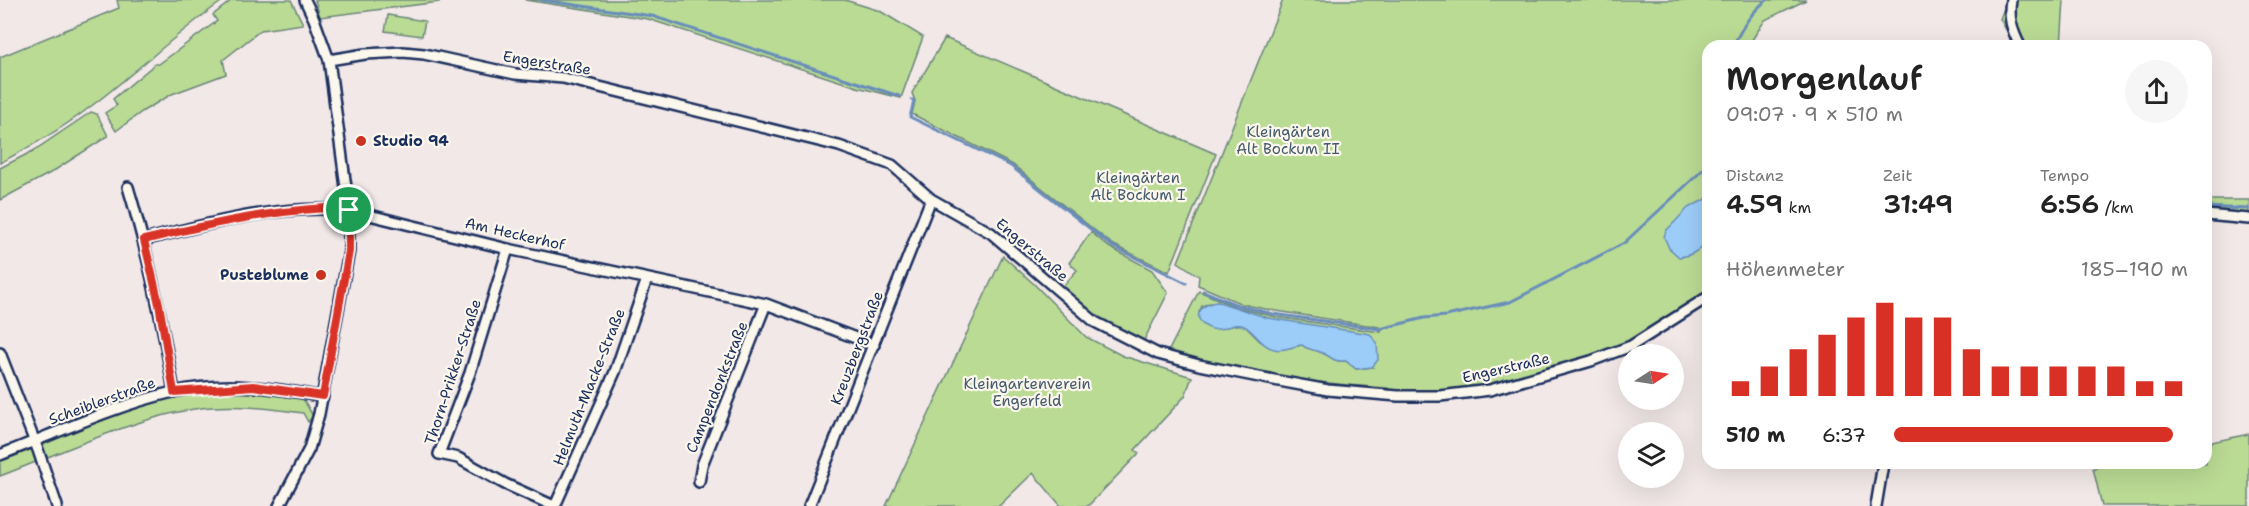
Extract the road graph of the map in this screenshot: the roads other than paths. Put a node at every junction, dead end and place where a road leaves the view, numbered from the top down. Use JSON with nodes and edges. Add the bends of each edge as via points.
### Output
{"nodes":[{"id":1,"x":305,"y":0,"type":"edge"},
{"id":2,"x":2011,"y":0,"type":"edge"},
{"id":3,"x":2017,"y":40,"type":"edge"},
{"id":4,"x":329,"y":60,"type":"junction"},
{"id":5,"x":128,"y":187,"type":"dead end"},
{"id":6,"x":931,"y":200,"type":"junction"},
{"id":7,"x":349,"y":210,"type":"junction"},
{"id":8,"x":2212,"y":216,"type":"edge"},
{"id":9,"x":2249,"y":219,"type":"edge"},
{"id":10,"x":144,"y":240,"type":"junction"},
{"id":11,"x":508,"y":249,"type":"junction"},
{"id":12,"x":647,"y":279,"type":"junction"},
{"id":13,"x":1702,"y":301,"type":"edge"},
{"id":14,"x":766,"y":304,"type":"junction"},
{"id":15,"x":874,"y":345,"type":"junction"},
{"id":16,"x":0,"y":353,"type":"edge"},
{"id":17,"x":174,"y":392,"type":"junction"},
{"id":18,"x":323,"y":396,"type":"junction"},
{"id":19,"x":34,"y":442,"type":"junction"},
{"id":20,"x":0,"y":455,"type":"edge"},
{"id":21,"x":1882,"y":469,"type":"edge"},
{"id":22,"x":699,"y":482,"type":"dead end"},
{"id":23,"x":57,"y":506,"type":"edge"},
{"id":24,"x":279,"y":506,"type":"edge"},
{"id":25,"x":554,"y":506,"type":"edge"},
{"id":26,"x":809,"y":506,"type":"edge"},
{"id":27,"x":1876,"y":506,"type":"edge"}],
"edges":[{"from":1,"to":4,"type":"street"},
{"from":2,"to":3,"type":"street","via":[[2009,14]]},
{"from":4,"to":6,"type":"street","name":"Engerstraße","via":[[403,52],[515,74],[563,78],[839,146],[892,165]]},
{"from":4,"to":7,"type":"street"},
{"from":5,"to":10,"type":"street"},
{"from":6,"to":13,"type":"street","name":"Engerstraße","via":[[991,233],[1095,322],[1146,350],[1199,365],[1328,390],[1440,396],[1490,390],[1631,346]]},
{"from":6,"to":15,"type":"street","name":"Kreuzbergstraße"},
{"from":7,"to":10,"type":"street","name":"Am Heckerhof","via":[[282,210]]},
{"from":7,"to":11,"type":"street","name":"Am Heckerhof"},
{"from":7,"to":18,"type":"street","via":[[349,251]]},
{"from":8,"to":9,"type":"street"},
{"from":10,"to":17,"type":"street"},
{"from":11,"to":12,"type":"street","name":"Am Heckerhof"},
{"from":11,"to":25,"type":"street","name":"Thorn-Prikker-Straße","via":[[470,373],[439,454],[458,458]]},
{"from":12,"to":14,"type":"street","name":"Am Heckerhof"},
{"from":12,"to":25,"type":"street","name":"Helmuth-Macke-Straße","via":[[615,372]]},
{"from":14,"to":15,"type":"street","name":"Am Heckerhof"},
{"from":14,"to":22,"type":"street","name":"Campendonkstraße","via":[[702,465]]},
{"from":15,"to":26,"type":"street","name":"Kreuzbergstraße"},
{"from":16,"to":19,"type":"street"},
{"from":17,"to":18,"type":"street","name":"Scheiblerstraße","via":[[253,386]]},
{"from":17,"to":19,"type":"street","name":"Scheiblerstraße","via":[[130,404]]},
{"from":18,"to":24,"type":"street","via":[[309,449]]},
{"from":19,"to":20,"type":"street","name":"Scheiblerstraße"},
{"from":19,"to":23,"type":"street","name":"Scheiblerstraße"},
{"from":21,"to":27,"type":"street"}]}
